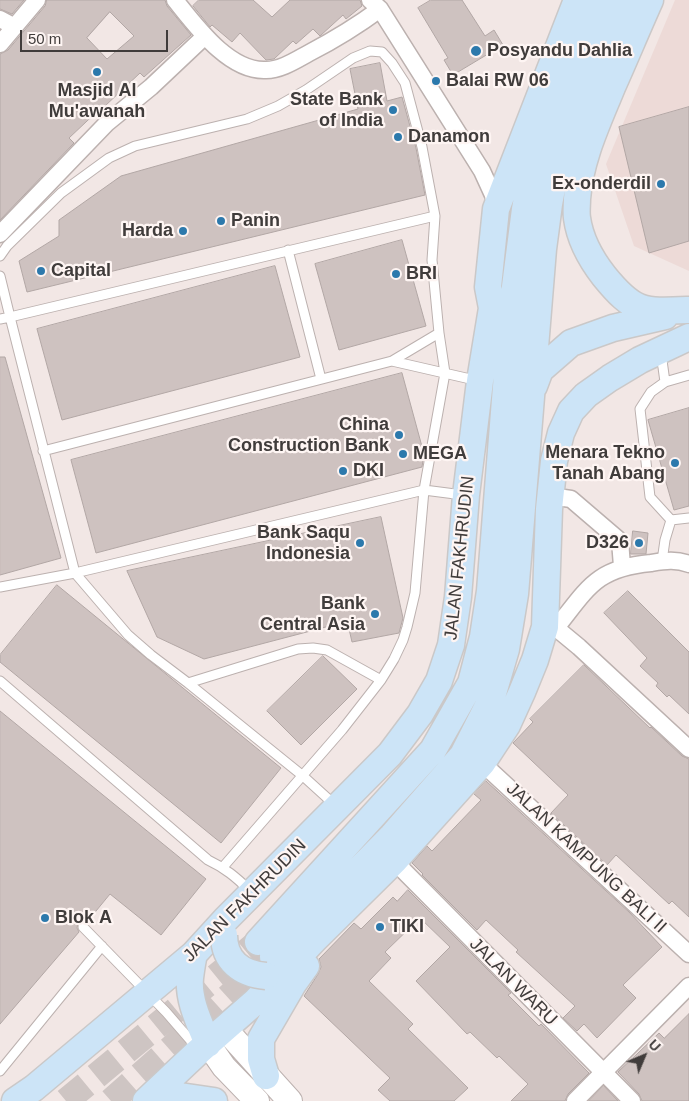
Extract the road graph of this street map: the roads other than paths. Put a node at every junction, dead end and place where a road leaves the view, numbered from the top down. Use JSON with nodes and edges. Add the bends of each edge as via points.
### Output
{"nodes":[{"id":1,"x":37,"y":0,"type":"edge"},
{"id":2,"x":175,"y":0,"type":"edge"},
{"id":3,"x":576,"y":0,"type":"edge"},
{"id":4,"x":603,"y":0,"type":"edge"},
{"id":5,"x":624,"y":0,"type":"edge"},
{"id":6,"x":650,"y":0,"type":"edge"},
{"id":7,"x":375,"y":4,"type":"edge"},
{"id":8,"x":0,"y":19,"type":"edge"},
{"id":9,"x":15,"y":27,"type":"junction"},
{"id":10,"x":204,"y":37,"type":"junction"},
{"id":11,"x":0,"y":44,"type":"edge"},
{"id":12,"x":534,"y":160,"type":"junction"},
{"id":13,"x":496,"y":209,"type":"junction"},
{"id":14,"x":435,"y":216,"type":"junction"},
{"id":15,"x":0,"y":234,"type":"edge"},
{"id":16,"x":288,"y":250,"type":"junction"},
{"id":17,"x":0,"y":256,"type":"edge"},
{"id":18,"x":0,"y":276,"type":"edge"},
{"id":19,"x":492,"y":308,"type":"junction"},
{"id":20,"x":689,"y":311,"type":"edge"},
{"id":21,"x":10,"y":317,"type":"junction"},
{"id":22,"x":0,"y":319,"type":"edge"},
{"id":23,"x":439,"y":333,"type":"junction"},
{"id":24,"x":689,"y":337,"type":"edge"},
{"id":25,"x":660,"y":351,"type":"junction"},
{"id":26,"x":392,"y":361,"type":"junction"},
{"id":27,"x":445,"y":373,"type":"junction"},
{"id":28,"x":689,"y":375,"type":"edge"},
{"id":29,"x":321,"y":379,"type":"junction"},
{"id":30,"x":480,"y":381,"type":"junction"},
{"id":31,"x":665,"y":382,"type":"junction"},
{"id":32,"x":533,"y":389,"type":"junction"},
{"id":33,"x":43,"y":451,"type":"junction"},
{"id":34,"x":424,"y":490,"type":"junction"},
{"id":35,"x":466,"y":495,"type":"junction"},
{"id":36,"x":550,"y":496,"type":"junction"},
{"id":37,"x":689,"y":518,"type":"edge"},
{"id":38,"x":671,"y":520,"type":"junction"},
{"id":39,"x":662,"y":561,"type":"junction"},
{"id":40,"x":689,"y":564,"type":"edge"},
{"id":41,"x":622,"y":566,"type":"junction"},
{"id":42,"x":76,"y":573,"type":"junction"},
{"id":43,"x":0,"y":588,"type":"edge"},
{"id":44,"x":550,"y":628,"type":"junction"},
{"id":45,"x":381,"y":680,"type":"junction"},
{"id":46,"x":0,"y":681,"type":"edge"},
{"id":47,"x":188,"y":683,"type":"junction"},
{"id":48,"x":689,"y":749,"type":"edge"},
{"id":49,"x":482,"y":763,"type":"junction"},
{"id":50,"x":303,"y":776,"type":"junction"},
{"id":51,"x":338,"y":807,"type":"junction"},
{"id":52,"x":394,"y":862,"type":"junction"},
{"id":53,"x":223,"y":867,"type":"junction"},
{"id":54,"x":252,"y":893,"type":"junction"},
{"id":55,"x":82,"y":927,"type":"dead end"},
{"id":56,"x":225,"y":927,"type":"junction"},
{"id":57,"x":314,"y":940,"type":"junction"},
{"id":58,"x":102,"y":946,"type":"junction"},
{"id":59,"x":194,"y":954,"type":"junction"},
{"id":60,"x":689,"y":954,"type":"edge"},
{"id":61,"x":269,"y":963,"type":"junction"},
{"id":62,"x":689,"y":986,"type":"edge"},
{"id":63,"x":148,"y":994,"type":"junction"},
{"id":64,"x":211,"y":1041,"type":"junction"},
{"id":65,"x":0,"y":1071,"type":"edge"},
{"id":66,"x":603,"y":1073,"type":"junction"},
{"id":67,"x":266,"y":1076,"type":"junction"},
{"id":68,"x":15,"y":1101,"type":"edge"},
{"id":69,"x":146,"y":1101,"type":"edge"},
{"id":70,"x":162,"y":1101,"type":"edge"},
{"id":71,"x":214,"y":1101,"type":"edge"},
{"id":72,"x":257,"y":1101,"type":"edge"},
{"id":73,"x":290,"y":1101,"type":"edge"},
{"id":74,"x":575,"y":1101,"type":"edge"},
{"id":75,"x":632,"y":1101,"type":"edge"}],
"edges":[{"from":1,"to":9,"type":"street"},
{"from":2,"to":10,"type":"street"},
{"from":3,"to":13,"type":"main road","name":"JALAN FAKHRUDIN"},
{"from":4,"to":12,"type":"main road","name":"JALAN FAKHRUDIN"},
{"from":5,"to":32,"type":"main road","name":"JALAN FAKHRUDIN","via":[[556,163],[543,249]]},
{"from":6,"to":20,"type":"main road","via":[[590,138],[582,165],[576,216],[581,240],[592,260],[629,302],[654,312]]},
{"from":7,"to":10,"type":"street","via":[[333,41],[282,67],[252,68],[233,60]]},
{"from":7,"to":13,"type":"street","via":[[482,171]]},
{"from":8,"to":9,"type":"street"},
{"from":9,"to":11,"type":"street"},
{"from":10,"to":15,"type":"street","via":[[101,129]]},
{"from":12,"to":19,"type":"main road","via":[[511,224],[499,294]]},
{"from":12,"to":61,"type":"main road","name":"JALAN FAKHRUDIN","via":[[512,310],[490,591],[471,683],[433,750]]},
{"from":13,"to":19,"type":"main road","name":"JALAN FAKHRUDIN","via":[[488,287]]},
{"from":14,"to":16,"type":"lane"},
{"from":14,"to":17,"type":"lane","via":[[422,147],[405,83],[382,52],[370,51],[278,106],[247,119],[134,146],[109,158],[61,193]]},
{"from":14,"to":23,"type":"lane","via":[[432,260]]},
{"from":16,"to":21,"type":"lane"},
{"from":16,"to":29,"type":"lane"},
{"from":18,"to":21,"type":"lane"},
{"from":19,"to":30,"type":"main road","name":"JALAN FAKHRUDIN"},
{"from":20,"to":32,"type":"main road","via":[[613,328],[571,343],[540,370]]},
{"from":21,"to":22,"type":"lane"},
{"from":21,"to":33,"type":"lane"},
{"from":23,"to":26,"type":"lane"},
{"from":23,"to":27,"type":"lane"},
{"from":24,"to":25,"type":"main road","name":"JALAN FAKHRUDIN"},
{"from":25,"to":31,"type":"lane"},
{"from":25,"to":36,"type":"main road","name":"JALAN FAKHRUDIN","via":[[610,378],[586,395],[571,411],[560,433]]},
{"from":26,"to":27,"type":"lane"},
{"from":26,"to":29,"type":"lane"},
{"from":27,"to":30,"type":"lane"},
{"from":27,"to":34,"type":"lane"},
{"from":28,"to":31,"type":"lane"},
{"from":29,"to":33,"type":"lane"},
{"from":30,"to":35,"type":"main road","name":"JALAN FAKHRUDIN"},
{"from":31,"to":38,"type":"lane","via":[[651,392],[640,409],[650,497]]},
{"from":32,"to":61,"type":"main road","name":"JALAN FAKHRUDIN","via":[[515,594],[506,649],[491,700],[463,755],[392,836]]},
{"from":33,"to":42,"type":"lane"},
{"from":34,"to":35,"type":"lane"},
{"from":34,"to":42,"type":"lane"},
{"from":34,"to":45,"type":"lane","via":[[415,592],[407,627]]},
{"from":35,"to":51,"type":"main road","name":"JALAN FAKHRUDIN","via":[[458,597],[451,645],[439,681],[420,714],[390,754]]},
{"from":36,"to":41,"type":"street","via":[[571,499],[620,540]]},
{"from":36,"to":44,"type":"main road","name":"JALAN FAKHRUDIN"},
{"from":37,"to":38,"type":"lane"},
{"from":38,"to":39,"type":"lane"},
{"from":39,"to":40,"type":"street","via":[[679,560]]},
{"from":39,"to":41,"type":"street"},
{"from":41,"to":44,"type":"street","via":[[606,573],[589,587]]},
{"from":42,"to":43,"type":"lane"},
{"from":42,"to":47,"type":"lane","via":[[128,634]]},
{"from":44,"to":48,"type":"street","via":[[579,647]]},
{"from":44,"to":49,"type":"main road","name":"JALAN FAKHRUDIN","via":[[507,725]]},
{"from":45,"to":47,"type":"lane","via":[[327,650],[313,648],[298,649]]},
{"from":45,"to":50,"type":"lane"},
{"from":46,"to":53,"type":"lane","via":[[208,860]]},
{"from":47,"to":50,"type":"lane"},
{"from":49,"to":52,"type":"main road","name":"JALAN FAKHRUDIN"},
{"from":49,"to":60,"type":"street","name":"JALAN KAMPUNG BALI II"},
{"from":50,"to":51,"type":"lane"},
{"from":50,"to":53,"type":"lane"},
{"from":51,"to":54,"type":"main road","name":"JALAN FAKHRUDIN"},
{"from":52,"to":57,"type":"main road","name":"JALAN FAKHRUDIN"},
{"from":52,"to":66,"type":"street","name":"JALAN WARU"},
{"from":53,"to":54,"type":"lane"},
{"from":54,"to":56,"type":"main road","name":"JALAN FAKHRUDIN"},
{"from":55,"to":58,"type":"lane"},
{"from":56,"to":59,"type":"main road","name":"JALAN FAKHRUDIN"},
{"from":56,"to":61,"type":"main road","bridge":true,"via":[[224,943],[230,958],[242,970]]},
{"from":57,"to":61,"type":"main road","name":"JALAN FAKHRUDIN"},
{"from":57,"to":67,"type":"main road","via":[[310,961],[261,1039],[261,1059]]},
{"from":58,"to":63,"type":"lane"},
{"from":58,"to":65,"type":"lane"},
{"from":59,"to":63,"type":"main road","name":"JALAN FAKHRUDIN"},
{"from":59,"to":64,"type":"main road","via":[[191,994],[198,1020]]},
{"from":61,"to":64,"type":"main road","name":"JALAN FAKHRUDIN","via":[[256,1001]]},
{"from":62,"to":66,"type":"street"},
{"from":63,"to":64,"type":"lane","via":[[166,1012]]},
{"from":63,"to":68,"type":"main road","name":"JALAN FAKHRUDIN"},
{"from":64,"to":67,"type":"main road"},
{"from":64,"to":69,"type":"main road","name":"JALAN FAKHRUDIN"},
{"from":64,"to":72,"type":"main road","via":[[224,1067]]},
{"from":66,"to":74,"type":"street"},
{"from":66,"to":75,"type":"street","name":"JALAN WARU"},
{"from":67,"to":73,"type":"main road"},
{"from":70,"to":71,"type":"main road","via":[[180,1096]]}]}
